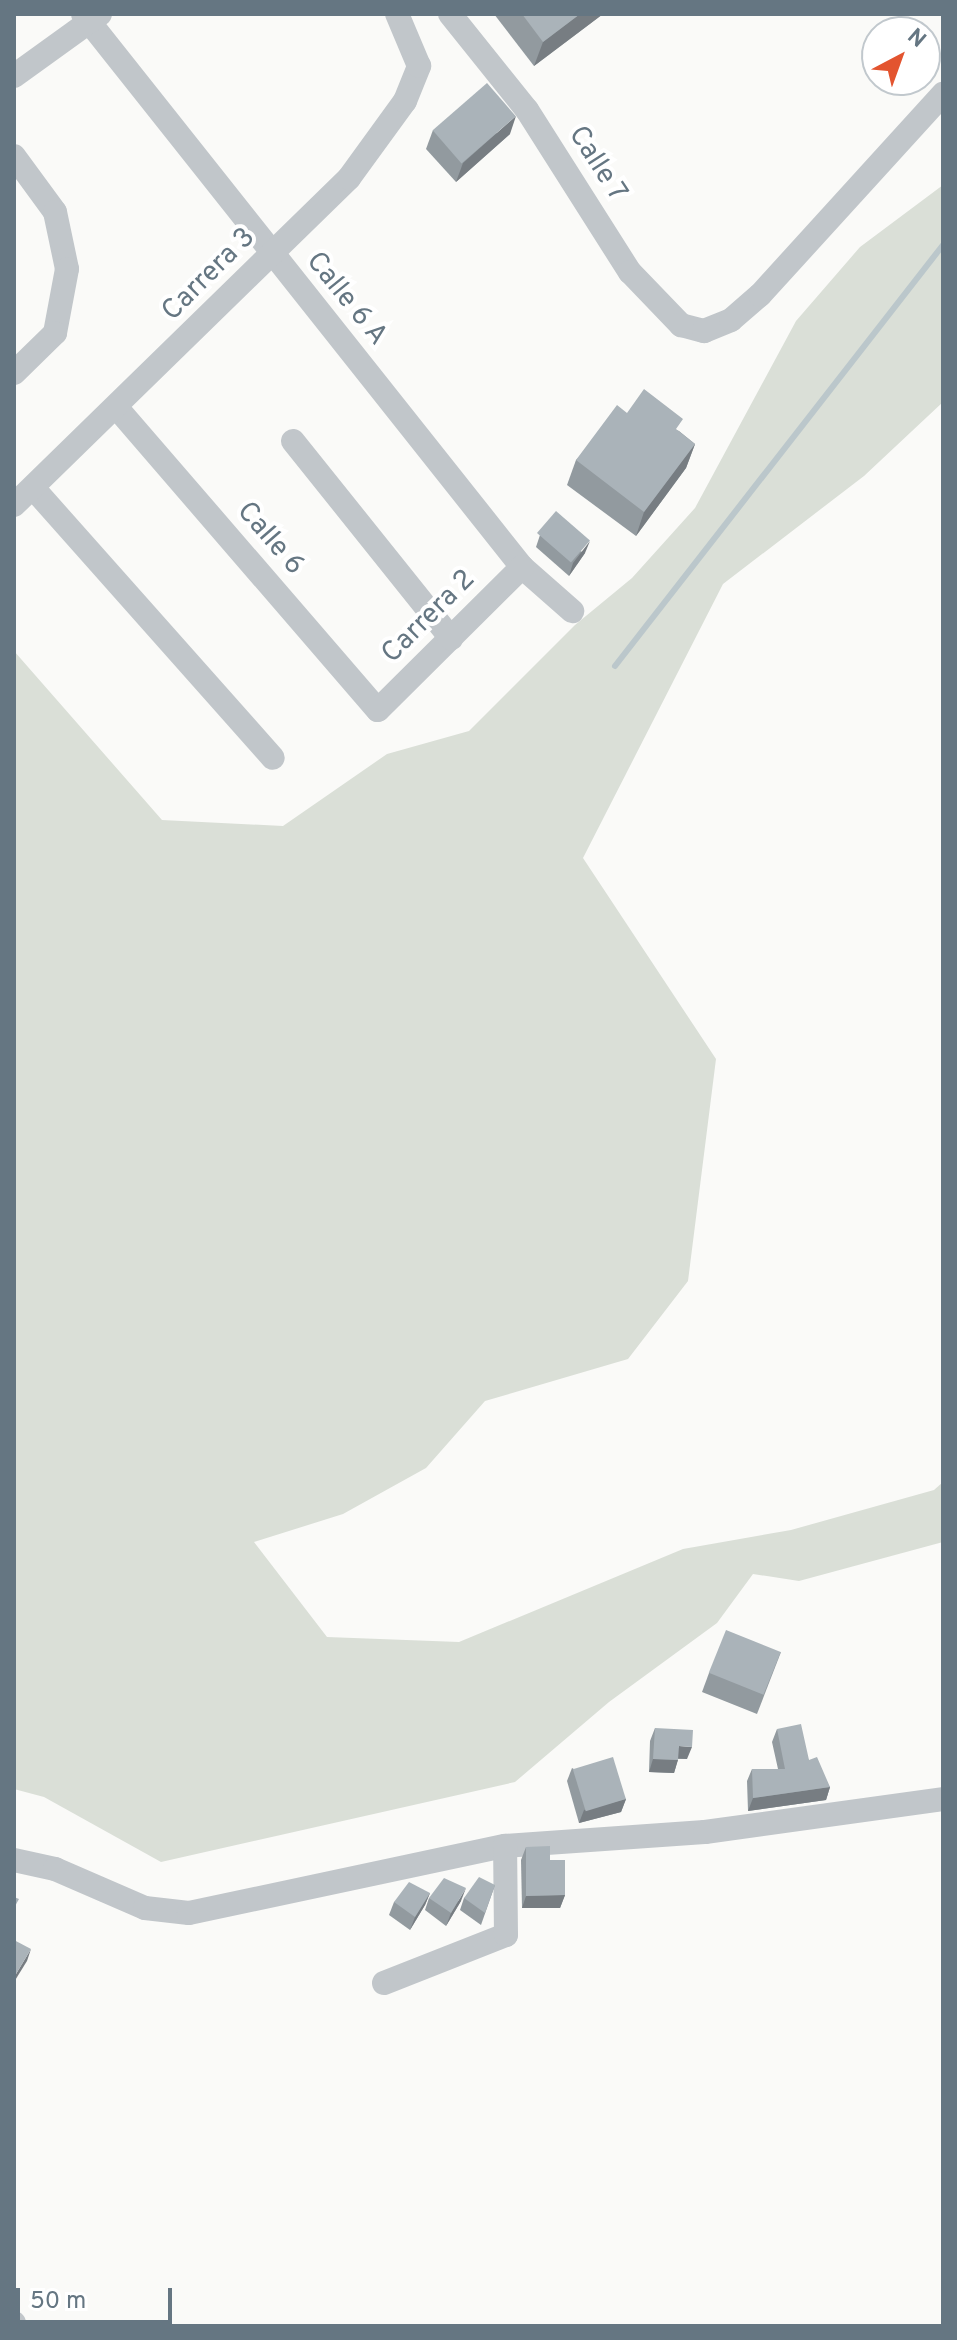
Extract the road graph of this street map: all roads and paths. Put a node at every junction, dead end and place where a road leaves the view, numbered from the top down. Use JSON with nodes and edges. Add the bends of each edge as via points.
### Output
{"nodes":[{"id":1,"x":397,"y":14,"type":"edge"},
{"id":2,"x":450,"y":14,"type":"edge"},
{"id":3,"x":91,"y":17,"type":"edge"},
{"id":4,"x":14,"y":76,"type":"edge"},
{"id":5,"x":943,"y":94,"type":"edge"},
{"id":6,"x":14,"y":156,"type":"edge"},
{"id":7,"x":272,"y":254,"type":"junction"},
{"id":8,"x":14,"y":373,"type":"edge"},
{"id":9,"x":117,"y":408,"type":"junction"},
{"id":10,"x":293,"y":441,"type":"dead end"},
{"id":11,"x":35,"y":490,"type":"junction"},
{"id":12,"x":14,"y":505,"type":"edge"},
{"id":13,"x":522,"y":567,"type":"junction"},
{"id":14,"x":572,"y":611,"type":"dead end"},
{"id":15,"x":451,"y":638,"type":"junction"},
{"id":16,"x":378,"y":710,"type":"joint"},
{"id":17,"x":273,"y":758,"type":"dead end"},
{"id":18,"x":943,"y":1799,"type":"edge"},
{"id":19,"x":505,"y":1846,"type":"junction"},
{"id":20,"x":14,"y":1860,"type":"edge"},
{"id":21,"x":384,"y":1983,"type":"dead end"}],
"edges":[{"from":1,"to":7,"type":"street","name":"Carrera 3","via":[[419,66],[405,101],[349,178]]},
{"from":2,"to":5,"type":"street","name":"Calle 7","via":[[527,110],[630,272],[681,325],[704,331],[731,320],[760,295]]},
{"from":3,"to":4,"type":"street"},
{"from":3,"to":7,"type":"street","name":"Calle 6 A"},
{"from":6,"to":8,"type":"street","via":[[55,212],[67,269],[55,333]]},
{"from":7,"to":9,"type":"street","name":"Carrera 3"},
{"from":7,"to":13,"type":"street","name":"Calle 6 A"},
{"from":9,"to":11,"type":"street","name":"Carrera 3"},
{"from":9,"to":16,"type":"street","name":"Calle 6"},
{"from":10,"to":15,"type":"street"},
{"from":11,"to":12,"type":"street","name":"Carrera 3"},
{"from":11,"to":17,"type":"street"},
{"from":13,"to":14,"type":"street","name":"Calle 6 A"},
{"from":13,"to":15,"type":"street","name":"Carrera 2"},
{"from":15,"to":16,"type":"street","name":"Carrera 2"},
{"from":18,"to":19,"type":"street","via":[[705,1832]]},
{"from":19,"to":20,"type":"street","via":[[189,1913],[145,1908],[55,1869]]},
{"from":19,"to":21,"type":"street","via":[[506,1935]]}]}
